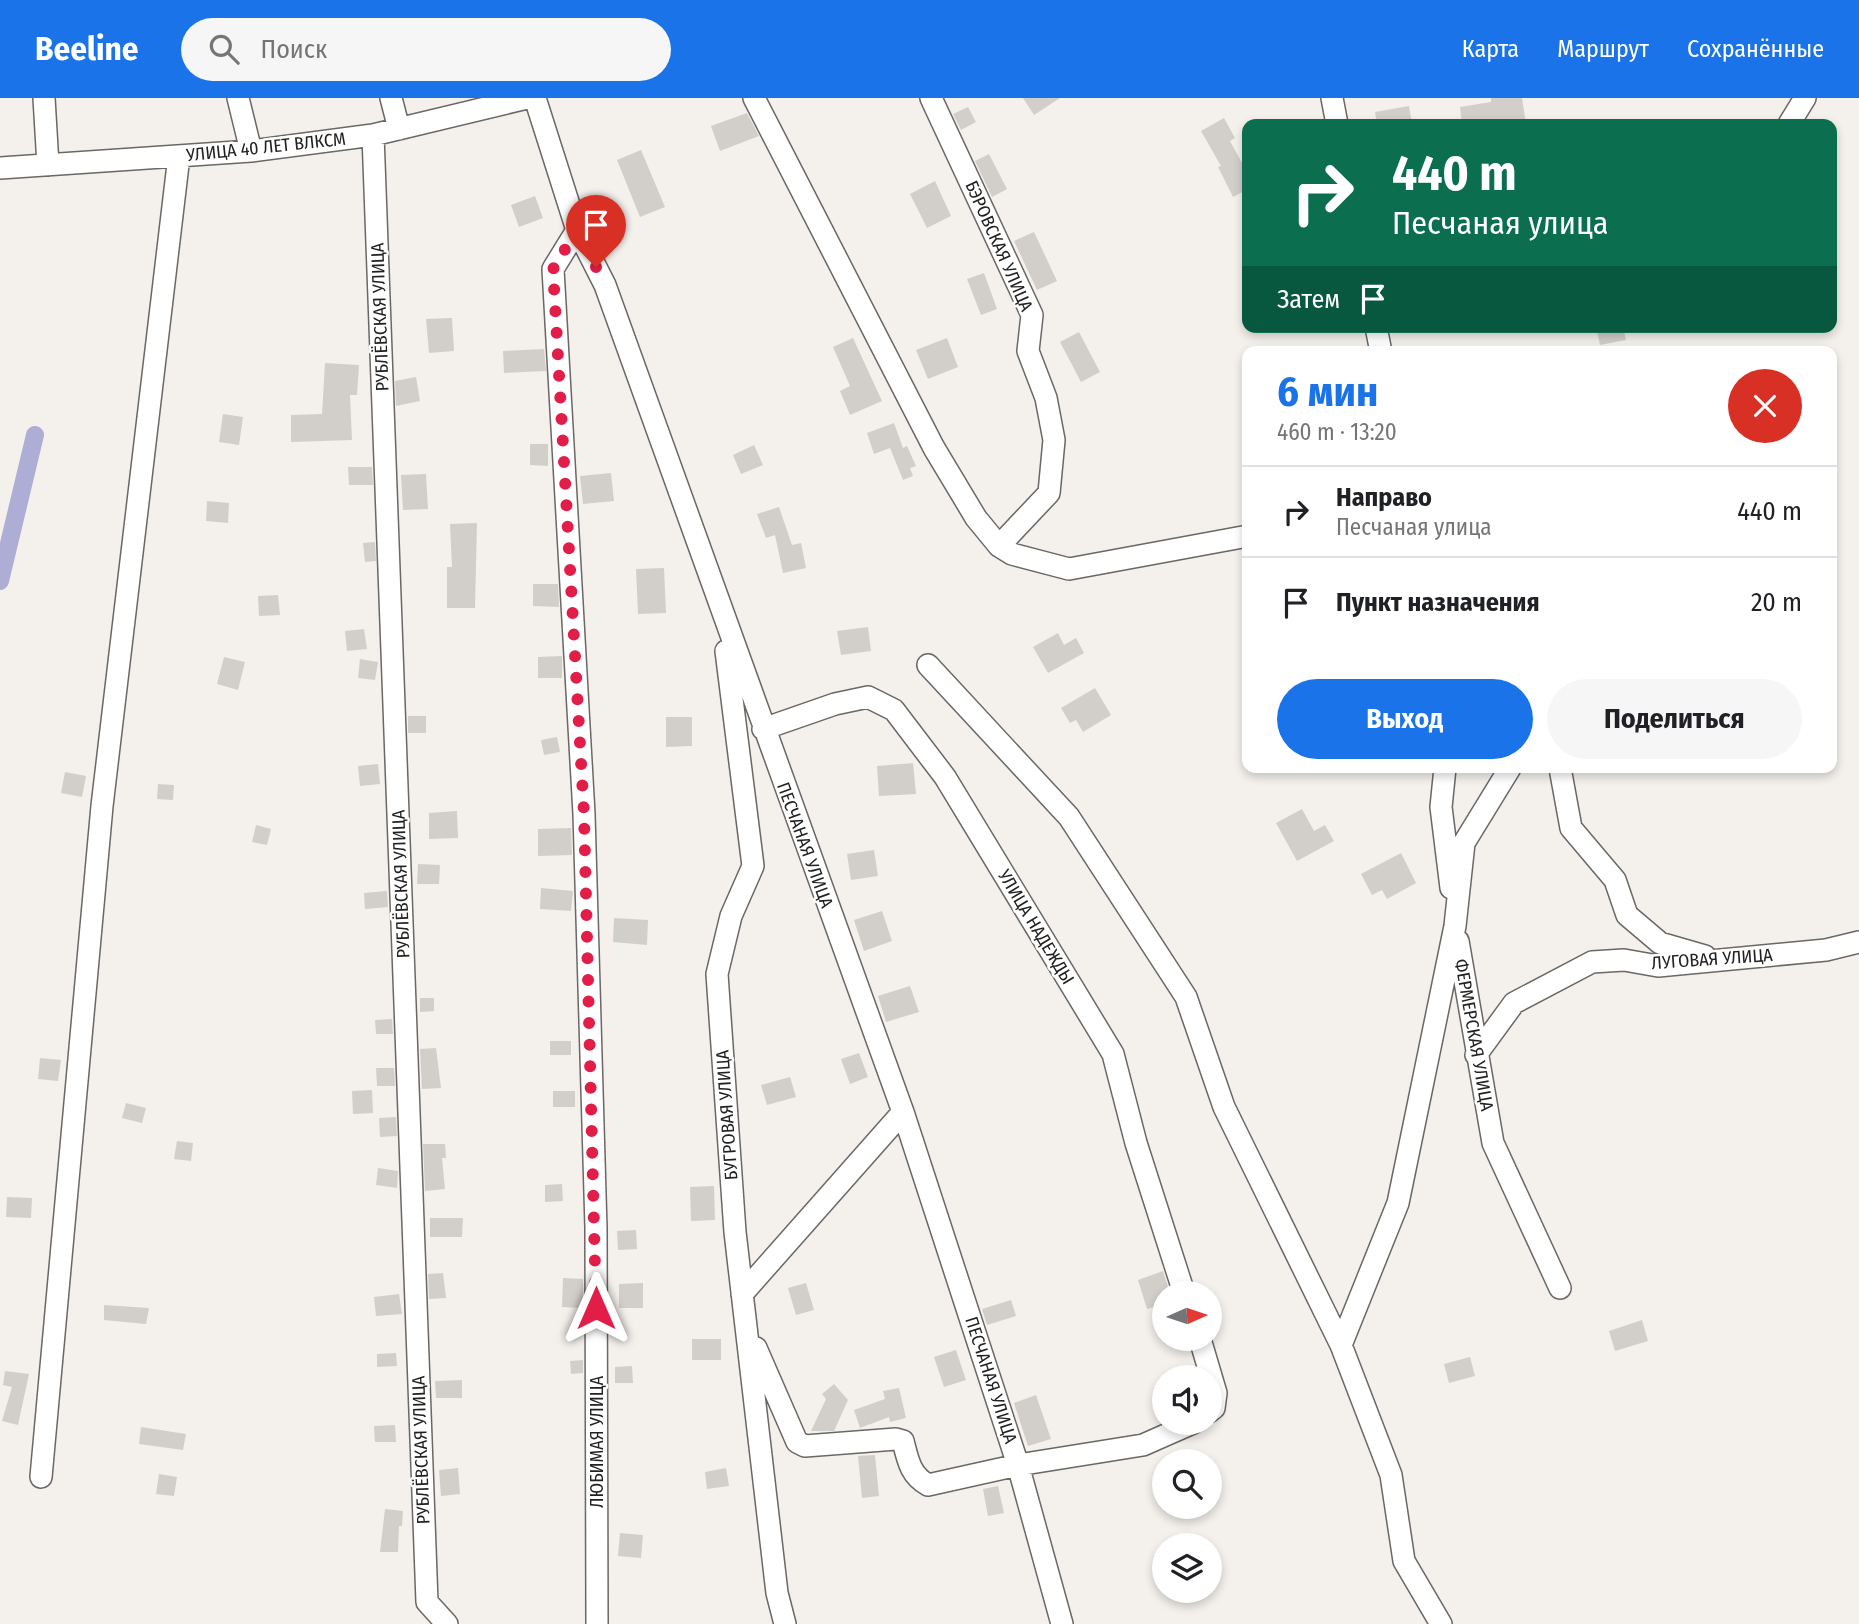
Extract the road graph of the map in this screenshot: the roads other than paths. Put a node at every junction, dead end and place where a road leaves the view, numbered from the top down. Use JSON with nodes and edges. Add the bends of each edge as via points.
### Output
{"nodes":[{"id":1,"x":44,"y":98,"type":"edge"},
{"id":2,"x":238,"y":98,"type":"edge"},
{"id":3,"x":391,"y":98,"type":"edge"},
{"id":4,"x":527,"y":98,"type":"edge"},
{"id":5,"x":535,"y":98,"type":"edge"},
{"id":6,"x":754,"y":98,"type":"edge"},
{"id":7,"x":931,"y":98,"type":"edge"},
{"id":8,"x":1332,"y":98,"type":"edge"},
{"id":9,"x":1805,"y":98,"type":"edge"},
{"id":10,"x":479,"y":103,"type":"edge"},
{"id":11,"x":1336,"y":119,"type":"edge"},
{"id":12,"x":1792,"y":119,"type":"edge"},
{"id":13,"x":399,"y":129,"type":"junction"},
{"id":14,"x":373,"y":135,"type":"junction"},
{"id":15,"x":251,"y":151,"type":"junction"},
{"id":16,"x":179,"y":156,"type":"junction"},
{"id":17,"x":48,"y":165,"type":"junction"},
{"id":18,"x":0,"y":168,"type":"edge"},
{"id":19,"x":577,"y":230,"type":"junction"},
{"id":20,"x":1242,"y":537,"type":"edge"},
{"id":21,"x":999,"y":546,"type":"junction"},
{"id":22,"x":721,"y":611,"type":"junction"},
{"id":23,"x":928,"y":664,"type":"dead end"},
{"id":24,"x":763,"y":729,"type":"junction"},
{"id":25,"x":1444,"y":773,"type":"edge"},
{"id":26,"x":1507,"y":773,"type":"edge"},
{"id":27,"x":1561,"y":773,"type":"edge"},
{"id":28,"x":1455,"y":926,"type":"junction"},
{"id":29,"x":1859,"y":942,"type":"edge"},
{"id":30,"x":1718,"y":960,"type":"junction"},
{"id":31,"x":1476,"y":1055,"type":"junction"},
{"id":32,"x":903,"y":1112,"type":"junction"},
{"id":33,"x":1180,"y":1281,"type":"edge"},
{"id":34,"x":1560,"y":1288,"type":"dead end"},
{"id":35,"x":742,"y":1294,"type":"junction"},
{"id":36,"x":746,"y":1323,"type":"junction"},
{"id":37,"x":1341,"y":1345,"type":"junction"},
{"id":38,"x":1166,"y":1435,"type":"edge"},
{"id":39,"x":1018,"y":1465,"type":"junction"},
{"id":40,"x":41,"y":1477,"type":"dead end"},
{"id":41,"x":447,"y":1624,"type":"edge"},
{"id":42,"x":597,"y":1624,"type":"edge"},
{"id":43,"x":785,"y":1624,"type":"edge"},
{"id":44,"x":1062,"y":1624,"type":"edge"},
{"id":45,"x":1441,"y":1624,"type":"edge"}],
"edges":[{"from":1,"to":17,"type":"street"},
{"from":2,"to":15,"type":"street"},
{"from":3,"to":13,"type":"street"},
{"from":4,"to":10,"type":"street","name":"УЛИЦА 40 ЛЕТ ВЛКСМ"},
{"from":5,"to":19,"type":"street"},
{"from":6,"to":21,"type":"street","via":[[933,449]]},
{"from":7,"to":21,"type":"street","name":"БЭРОВСКАЯ УЛИЦА","via":[[1032,315],[1028,351],[1046,398],[1054,440],[1049,493]]},
{"from":8,"to":11,"type":"street"},
{"from":9,"to":12,"type":"street"},
{"from":10,"to":13,"type":"street","name":"УЛИЦА 40 ЛЕТ ВЛКСМ"},
{"from":13,"to":14,"type":"street","name":"УЛИЦА 40 ЛЕТ ВЛКСМ"},
{"from":14,"to":15,"type":"street","name":"УЛИЦА 40 ЛЕТ ВЛКСМ"},
{"from":14,"to":41,"type":"street","name":"РУБЛЁВСКАЯ УЛИЦА","via":[[427,1602]]},
{"from":15,"to":16,"type":"street","name":"УЛИЦА 40 ЛЕТ ВЛКСМ"},
{"from":16,"to":17,"type":"street","name":"УЛИЦА 40 ЛЕТ ВЛКСМ"},
{"from":16,"to":40,"type":"street","via":[[102,806]]},
{"from":17,"to":18,"type":"street","name":"УЛИЦА 40 ЛЕТ ВЛКСМ"},
{"from":19,"to":22,"type":"street","name":"ПЕСЧАНАЯ УЛИЦА","via":[[605,285]]},
{"from":19,"to":42,"type":"street","name":"ЛЮБИМАЯ УЛИЦА","via":[[553,269],[584,814],[596,1228]]},
{"from":20,"to":21,"type":"street","via":[[1069,569],[1012,554]]},
{"from":22,"to":24,"type":"street","name":"ПЕСЧАНАЯ УЛИЦА"},
{"from":22,"to":35,"type":"street","name":"БУГРОВАЯ УЛИЦА","via":[[753,866],[731,916],[717,974]]},
{"from":23,"to":37,"type":"street","via":[[1069,817],[1186,996],[1224,1107]]},
{"from":24,"to":32,"type":"street","name":"ПЕСЧАНАЯ УЛИЦА"},
{"from":24,"to":33,"type":"street","name":"УЛИЦА НАДЕЖДЫ","via":[[868,697],[894,710],[937,767],[1112,1054]]},
{"from":25,"to":28,"type":"street","name":"ФЕРМЕРСКАЯ УЛИЦА","via":[[1441,807]]},
{"from":26,"to":28,"type":"street","via":[[1464,843]]},
{"from":27,"to":30,"type":"street","via":[[1571,828],[1615,880],[1627,915],[1660,943]]},
{"from":28,"to":31,"type":"street","name":"ФЕРМЕРСКАЯ УЛИЦА"},
{"from":28,"to":37,"type":"street","via":[[1398,1203]]},
{"from":29,"to":30,"type":"street","name":"ЛУГОВАЯ УЛИЦА","via":[[1826,950]]},
{"from":30,"to":31,"type":"street","name":"ЛУГОВАЯ УЛИЦА","via":[[1657,966],[1624,960],[1592,962],[1514,1003]]},
{"from":31,"to":34,"type":"street","name":"ФЕРМЕРСКАЯ УЛИЦА","via":[[1493,1143]]},
{"from":32,"to":35,"type":"street"},
{"from":32,"to":39,"type":"street","name":"ПЕСЧАНАЯ УЛИЦА"},
{"from":35,"to":36,"type":"street","name":"БУГРОВАЯ УЛИЦА"},
{"from":36,"to":39,"type":"street","via":[[797,1442],[805,1446],[903,1441],[910,1467],[917,1479],[928,1485]]},
{"from":36,"to":43,"type":"street","name":"БУГРОВАЯ УЛИЦА","via":[[777,1593]]},
{"from":37,"to":45,"type":"street","via":[[1391,1475],[1404,1560]]},
{"from":38,"to":39,"type":"street","via":[[1143,1445]]},
{"from":39,"to":44,"type":"street","name":"ПЕСЧАНАЯ УЛИЦА"}]}
